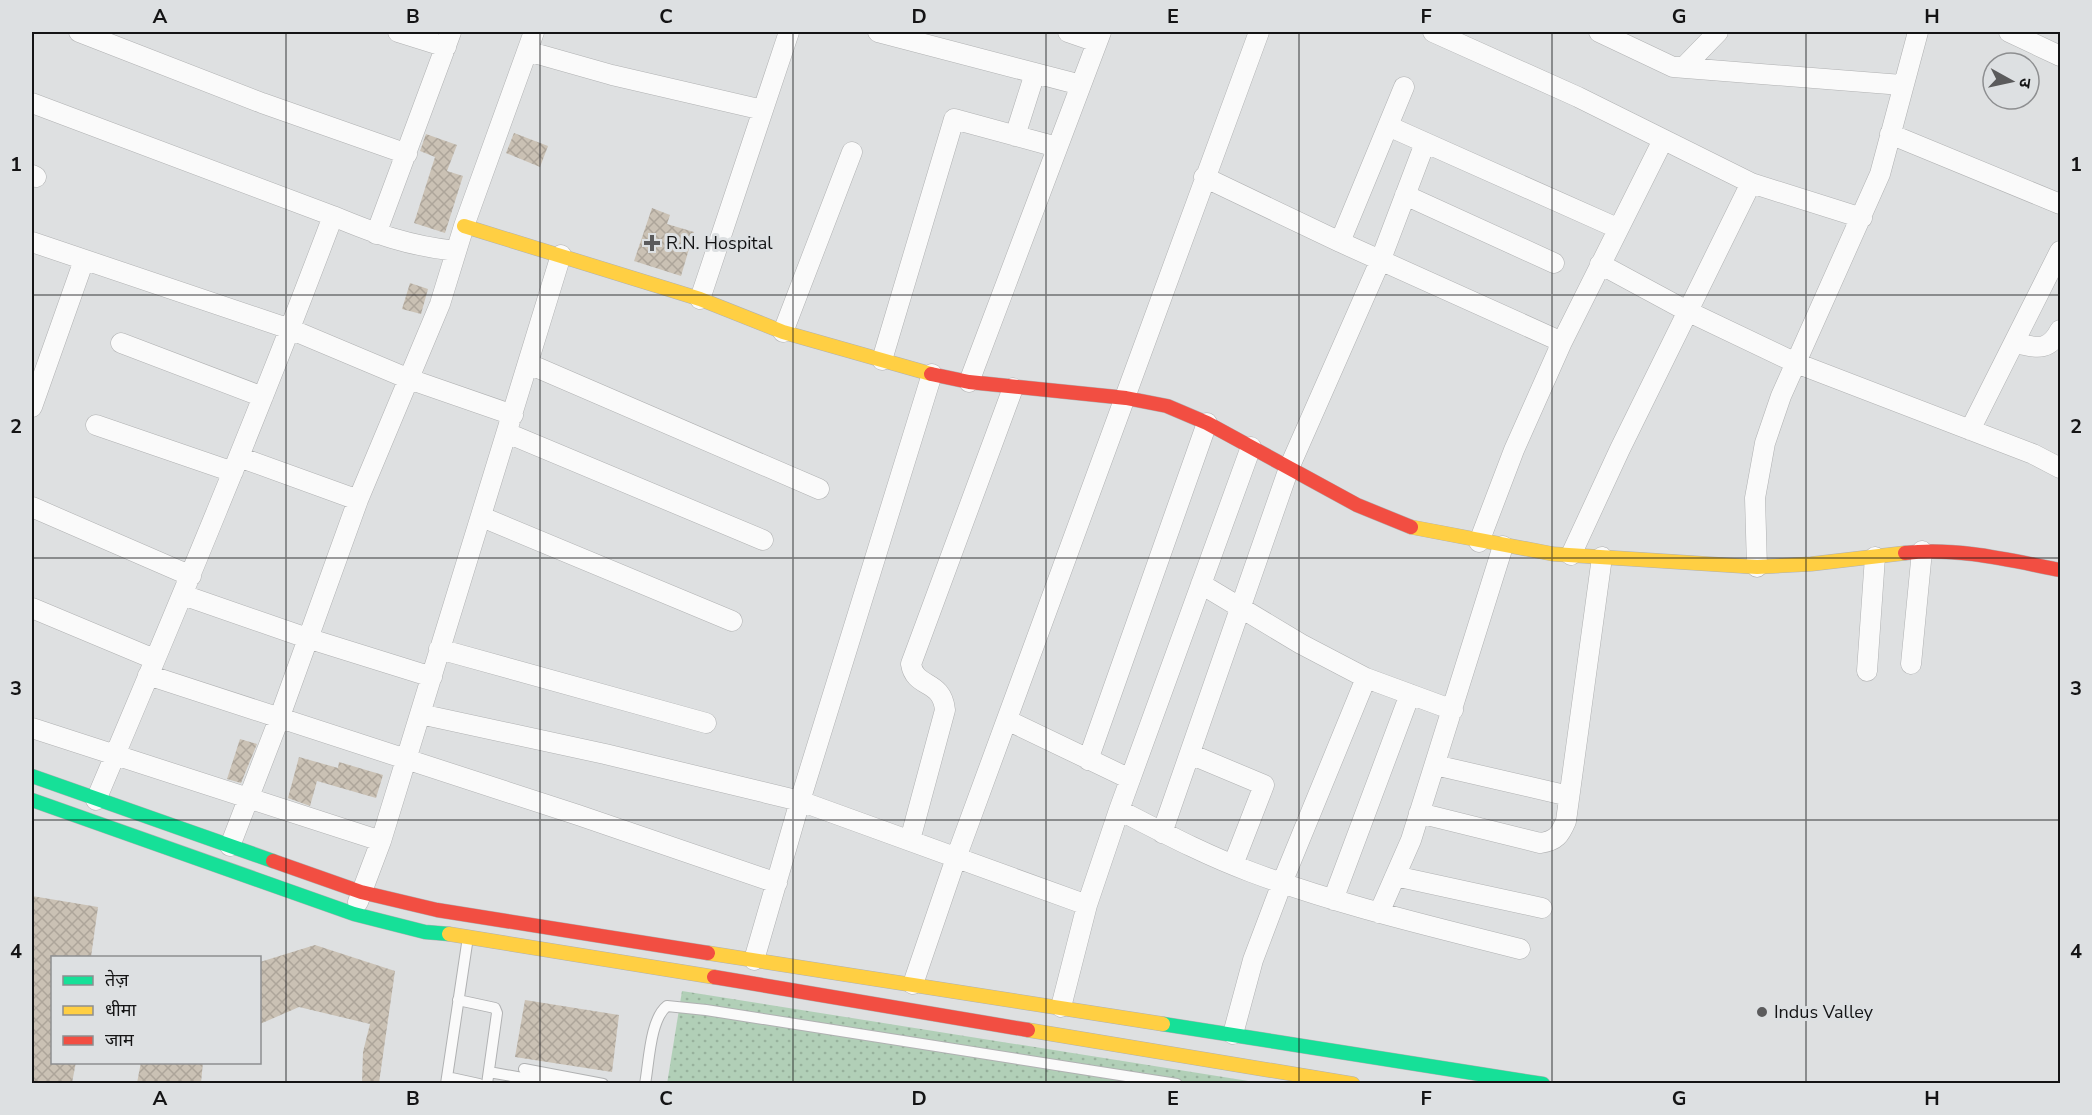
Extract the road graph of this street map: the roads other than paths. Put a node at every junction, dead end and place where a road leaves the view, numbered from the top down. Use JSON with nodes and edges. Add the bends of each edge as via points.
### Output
{"nodes":[{"id":1,"x":79,"y":32,"type":"edge"},
{"id":2,"x":398,"y":32,"type":"edge"},
{"id":3,"x":534,"y":32,"type":"edge"},
{"id":4,"x":789,"y":32,"type":"edge"},
{"id":5,"x":878,"y":32,"type":"edge"},
{"id":6,"x":1068,"y":32,"type":"edge"},
{"id":7,"x":1259,"y":32,"type":"edge"},
{"id":8,"x":1433,"y":32,"type":"edge"},
{"id":9,"x":1599,"y":32,"type":"edge"},
{"id":10,"x":1718,"y":32,"type":"edge"},
{"id":11,"x":1918,"y":32,"type":"edge"},
{"id":12,"x":2009,"y":32,"type":"edge"},
{"id":13,"x":1099,"y":37,"type":"edge"},
{"id":14,"x":449,"y":39,"type":"edge"},
{"id":15,"x":526,"y":51,"type":"junction"},
{"id":16,"x":2061,"y":56,"type":"edge"},
{"id":17,"x":1673,"y":68,"type":"junction"},
{"id":18,"x":1035,"y":73,"type":"junction"},
{"id":19,"x":1081,"y":85,"type":"junction"},
{"id":20,"x":1902,"y":85,"type":"junction"},
{"id":21,"x":1404,"y":87,"type":"dead end"},
{"id":22,"x":32,"y":103,"type":"edge"},
{"id":23,"x":763,"y":110,"type":"junction"},
{"id":24,"x":1388,"y":126,"type":"junction"},
{"id":25,"x":1890,"y":134,"type":"junction"},
{"id":26,"x":1015,"y":136,"type":"junction"},
{"id":27,"x":1663,"y":140,"type":"junction"},
{"id":28,"x":1425,"y":143,"type":"junction"},
{"id":29,"x":1057,"y":147,"type":"junction"},
{"id":30,"x":852,"y":152,"type":"dead end"},
{"id":31,"x":407,"y":154,"type":"junction"},
{"id":32,"x":1204,"y":177,"type":"junction"},
{"id":33,"x":1751,"y":183,"type":"junction"},
{"id":34,"x":1405,"y":195,"type":"junction"},
{"id":35,"x":2061,"y":204,"type":"edge"},
{"id":36,"x":333,"y":216,"type":"junction"},
{"id":37,"x":1862,"y":218,"type":"junction"},
{"id":38,"x":464,"y":226,"type":"junction"},
{"id":39,"x":1617,"y":228,"type":"junction"},
{"id":40,"x":376,"y":234,"type":"junction"},
{"id":41,"x":32,"y":242,"type":"edge"},
{"id":42,"x":1340,"y":242,"type":"junction"},
{"id":43,"x":456,"y":251,"type":"junction"},
{"id":44,"x":2061,"y":251,"type":"edge"},
{"id":45,"x":561,"y":255,"type":"junction"},
{"id":46,"x":1381,"y":259,"type":"junction"},
{"id":47,"x":84,"y":260,"type":"junction"},
{"id":48,"x":1554,"y":263,"type":"dead end"},
{"id":49,"x":1600,"y":264,"type":"junction"},
{"id":50,"x":700,"y":299,"type":"junction"},
{"id":51,"x":1687,"y":311,"type":"junction"},
{"id":52,"x":290,"y":329,"type":"junction"},
{"id":53,"x":2061,"y":330,"type":"edge"},
{"id":54,"x":783,"y":332,"type":"junction"},
{"id":55,"x":1562,"y":342,"type":"junction"},
{"id":56,"x":121,"y":343,"type":"dead end"},
{"id":57,"x":2014,"y":343,"type":"junction"},
{"id":58,"x":882,"y":360,"type":"junction"},
{"id":59,"x":1796,"y":363,"type":"junction"},
{"id":60,"x":529,"y":364,"type":"junction"},
{"id":61,"x":932,"y":374,"type":"junction"},
{"id":62,"x":410,"y":379,"type":"junction"},
{"id":63,"x":969,"y":382,"type":"junction"},
{"id":64,"x":1013,"y":388,"type":"junction"},
{"id":65,"x":263,"y":397,"type":"junction"},
{"id":66,"x":1126,"y":398,"type":"junction"},
{"id":67,"x":32,"y":407,"type":"edge"},
{"id":68,"x":1207,"y":423,"type":"junction"},
{"id":69,"x":510,"y":424,"type":"junction"},
{"id":70,"x":96,"y":425,"type":"dead end"},
{"id":71,"x":1970,"y":430,"type":"junction"},
{"id":72,"x":1251,"y":447,"type":"junction"},
{"id":73,"x":236,"y":465,"type":"junction"},
{"id":74,"x":1289,"y":468,"type":"junction"},
{"id":75,"x":2061,"y":468,"type":"edge"},
{"id":76,"x":819,"y":489,"type":"dead end"},
{"id":77,"x":358,"y":500,"type":"junction"},
{"id":78,"x":32,"y":507,"type":"edge"},
{"id":79,"x":482,"y":517,"type":"junction"},
{"id":80,"x":763,"y":540,"type":"dead end"},
{"id":81,"x":1479,"y":542,"type":"junction"},
{"id":82,"x":1503,"y":546,"type":"junction"},
{"id":83,"x":1922,"y":551,"type":"junction"},
{"id":84,"x":1571,"y":555,"type":"junction"},
{"id":85,"x":1602,"y":557,"type":"junction"},
{"id":86,"x":1875,"y":557,"type":"junction"},
{"id":87,"x":1757,"y":567,"type":"junction"},
{"id":88,"x":2061,"y":570,"type":"edge"},
{"id":89,"x":192,"y":576,"type":"junction"},
{"id":90,"x":1200,"y":585,"type":"junction"},
{"id":91,"x":183,"y":595,"type":"junction"},
{"id":92,"x":32,"y":608,"type":"edge"},
{"id":93,"x":1241,"y":608,"type":"junction"},
{"id":94,"x":732,"y":621,"type":"dead end"},
{"id":95,"x":307,"y":638,"type":"junction"},
{"id":96,"x":439,"y":649,"type":"junction"},
{"id":97,"x":1911,"y":664,"type":"dead end"},
{"id":98,"x":152,"y":667,"type":"junction"},
{"id":99,"x":1867,"y":670,"type":"dead end"},
{"id":100,"x":432,"y":677,"type":"junction"},
{"id":101,"x":1366,"y":678,"type":"junction"},
{"id":102,"x":1410,"y":694,"type":"junction"},
{"id":103,"x":1453,"y":710,"type":"junction"},
{"id":104,"x":420,"y":714,"type":"junction"},
{"id":105,"x":279,"y":719,"type":"junction"},
{"id":106,"x":1007,"y":720,"type":"junction"},
{"id":107,"x":706,"y":723,"type":"dead end"},
{"id":108,"x":32,"y":728,"type":"edge"},
{"id":109,"x":1190,"y":754,"type":"junction"},
{"id":110,"x":115,"y":755,"type":"junction"},
{"id":111,"x":406,"y":760,"type":"junction"},
{"id":112,"x":1088,"y":760,"type":"junction"},
{"id":113,"x":1435,"y":765,"type":"junction"},
{"id":114,"x":32,"y":776,"type":"edge"},
{"id":115,"x":1130,"y":779,"type":"junction"},
{"id":116,"x":1569,"y":796,"type":"junction"},
{"id":117,"x":248,"y":799,"type":"junction"},
{"id":118,"x":32,"y":800,"type":"edge"},
{"id":119,"x":96,"y":800,"type":"junction"},
{"id":120,"x":800,"y":801,"type":"junction"},
{"id":121,"x":1119,"y":810,"type":"junction"},
{"id":122,"x":1419,"y":813,"type":"junction"},
{"id":123,"x":1162,"y":832,"type":"junction"},
{"id":124,"x":910,"y":840,"type":"junction"},
{"id":125,"x":381,"y":841,"type":"junction"},
{"id":126,"x":230,"y":846,"type":"junction"},
{"id":127,"x":956,"y":858,"type":"junction"},
{"id":128,"x":1233,"y":865,"type":"junction"},
{"id":129,"x":1395,"y":876,"type":"junction"},
{"id":130,"x":777,"y":882,"type":"junction"},
{"id":131,"x":1282,"y":884,"type":"junction"},
{"id":132,"x":362,"y":892,"type":"junction"},
{"id":133,"x":1333,"y":900,"type":"junction"},
{"id":134,"x":1087,"y":905,"type":"junction"},
{"id":135,"x":1542,"y":908,"type":"dead end"},
{"id":136,"x":1379,"y":913,"type":"junction"},
{"id":137,"x":354,"y":914,"type":"junction"},
{"id":138,"x":468,"y":936,"type":"junction"},
{"id":139,"x":1520,"y":949,"type":"dead end"},
{"id":140,"x":754,"y":960,"type":"junction"},
{"id":141,"x":914,"y":984,"type":"junction"},
{"id":142,"x":458,"y":1000,"type":"junction"},
{"id":143,"x":1060,"y":1007,"type":"junction"},
{"id":144,"x":1233,"y":1034,"type":"junction"},
{"id":145,"x":524,"y":1069,"type":"dead end"},
{"id":146,"x":489,"y":1072,"type":"junction"},
{"id":147,"x":446,"y":1080,"type":"edge"},
{"id":148,"x":479,"y":1083,"type":"edge"},
{"id":149,"x":487,"y":1083,"type":"edge"},
{"id":150,"x":556,"y":1083,"type":"edge"},
{"id":151,"x":603,"y":1083,"type":"edge"},
{"id":152,"x":645,"y":1083,"type":"edge"},
{"id":153,"x":1177,"y":1083,"type":"edge"},
{"id":154,"x":1353,"y":1083,"type":"edge"},
{"id":155,"x":1543,"y":1083,"type":"edge"}],
"edges":[{"from":1,"to":31,"type":"street"},
{"from":2,"to":14,"type":"street"},
{"from":3,"to":15,"type":"street"},
{"from":4,"to":23,"type":"street"},
{"from":5,"to":18,"type":"street"},
{"from":6,"to":13,"type":"street"},
{"from":7,"to":32,"type":"street"},
{"from":8,"to":27,"type":"street"},
{"from":9,"to":17,"type":"street"},
{"from":10,"to":17,"type":"street","via":[[1684,67]]},
{"from":11,"to":20,"type":"street"},
{"from":12,"to":16,"type":"street"},
{"from":13,"to":19,"type":"street"},
{"from":14,"to":31,"type":"street"},
{"from":15,"to":23,"type":"street"},
{"from":15,"to":38,"type":"street"},
{"from":17,"to":20,"type":"street"},
{"from":18,"to":19,"type":"street"},
{"from":18,"to":26,"type":"street"},
{"from":19,"to":29,"type":"street"},
{"from":20,"to":25,"type":"street"},
{"from":21,"to":24,"type":"street"},
{"from":22,"to":36,"type":"street"},
{"from":23,"to":50,"type":"street"},
{"from":24,"to":28,"type":"street"},
{"from":24,"to":42,"type":"street"},
{"from":25,"to":35,"type":"street"},
{"from":25,"to":37,"type":"street","via":[[1880,174]]},
{"from":26,"to":29,"type":"street"},
{"from":26,"to":58,"type":"street","via":[[954,119]]},
{"from":27,"to":33,"type":"street"},
{"from":27,"to":39,"type":"street"},
{"from":28,"to":34,"type":"street"},
{"from":28,"to":39,"type":"street"},
{"from":29,"to":63,"type":"street"},
{"from":30,"to":54,"type":"street"},
{"from":31,"to":40,"type":"street"},
{"from":32,"to":42,"type":"street"},
{"from":32,"to":66,"type":"street"},
{"from":33,"to":37,"type":"street"},
{"from":33,"to":51,"type":"street"},
{"from":34,"to":46,"type":"street"},
{"from":34,"to":48,"type":"street"},
{"from":36,"to":40,"type":"street"},
{"from":36,"to":52,"type":"street"},
{"from":37,"to":59,"type":"street"},
{"from":38,"to":43,"type":"street"},
{"from":38,"to":45,"type":"street"},
{"from":39,"to":49,"type":"street"},
{"from":40,"to":43,"type":"street","via":[[420,247]]},
{"from":41,"to":47,"type":"street"},
{"from":42,"to":46,"type":"street"},
{"from":43,"to":62,"type":"street"},
{"from":44,"to":57,"type":"street"},
{"from":45,"to":50,"type":"street"},
{"from":45,"to":60,"type":"street"},
{"from":46,"to":55,"type":"street"},
{"from":46,"to":74,"type":"street"},
{"from":47,"to":52,"type":"street"},
{"from":47,"to":67,"type":"street"},
{"from":49,"to":51,"type":"street"},
{"from":49,"to":55,"type":"street"},
{"from":50,"to":54,"type":"street"},
{"from":51,"to":59,"type":"street"},
{"from":51,"to":84,"type":"street"},
{"from":52,"to":62,"type":"street"},
{"from":52,"to":65,"type":"street"},
{"from":53,"to":57,"type":"street","via":[[2048,346]]},
{"from":54,"to":58,"type":"street"},
{"from":55,"to":81,"type":"street"},
{"from":56,"to":65,"type":"street"},
{"from":57,"to":71,"type":"street"},
{"from":58,"to":61,"type":"street"},
{"from":59,"to":71,"type":"street"},
{"from":59,"to":87,"type":"street","via":[[1765,442],[1755,498]]},
{"from":60,"to":69,"type":"street"},
{"from":60,"to":76,"type":"street"},
{"from":61,"to":63,"type":"street"},
{"from":61,"to":120,"type":"street"},
{"from":62,"to":69,"type":"street"},
{"from":62,"to":77,"type":"street"},
{"from":63,"to":64,"type":"street"},
{"from":64,"to":66,"type":"street"},
{"from":64,"to":124,"type":"street","via":[[911,664],[918,679],[944,698],[945,710]]},
{"from":65,"to":73,"type":"street"},
{"from":66,"to":68,"type":"street","via":[[1167,406]]},
{"from":66,"to":106,"type":"street"},
{"from":68,"to":72,"type":"street"},
{"from":68,"to":112,"type":"street"},
{"from":69,"to":79,"type":"street"},
{"from":69,"to":80,"type":"street"},
{"from":70,"to":73,"type":"street"},
{"from":71,"to":75,"type":"street"},
{"from":72,"to":74,"type":"street"},
{"from":72,"to":90,"type":"street"},
{"from":73,"to":77,"type":"street"},
{"from":73,"to":89,"type":"street"},
{"from":74,"to":81,"type":"street","via":[[1356,505],[1415,529]]},
{"from":74,"to":93,"type":"street"},
{"from":77,"to":95,"type":"street"},
{"from":78,"to":89,"type":"street"},
{"from":79,"to":94,"type":"street"},
{"from":79,"to":96,"type":"street"},
{"from":81,"to":82,"type":"street"},
{"from":82,"to":84,"type":"street"},
{"from":82,"to":103,"type":"street"},
{"from":83,"to":86,"type":"street"},
{"from":83,"to":88,"type":"street","via":[[1985,555]]},
{"from":83,"to":97,"type":"street"},
{"from":84,"to":85,"type":"street"},
{"from":85,"to":87,"type":"street"},
{"from":85,"to":116,"type":"street"},
{"from":86,"to":87,"type":"street"},
{"from":86,"to":99,"type":"street"},
{"from":89,"to":91,"type":"street"},
{"from":90,"to":93,"type":"street"},
{"from":90,"to":115,"type":"street"},
{"from":91,"to":95,"type":"street"},
{"from":91,"to":98,"type":"street"},
{"from":92,"to":98,"type":"street"},
{"from":93,"to":101,"type":"street"},
{"from":93,"to":109,"type":"street"},
{"from":95,"to":100,"type":"street"},
{"from":95,"to":105,"type":"street"},
{"from":96,"to":100,"type":"street"},
{"from":96,"to":107,"type":"street"},
{"from":98,"to":105,"type":"street"},
{"from":98,"to":110,"type":"street"},
{"from":100,"to":104,"type":"street"},
{"from":101,"to":102,"type":"street"},
{"from":101,"to":131,"type":"street"},
{"from":102,"to":103,"type":"street"},
{"from":102,"to":133,"type":"street"},
{"from":103,"to":113,"type":"street"},
{"from":104,"to":111,"type":"street"},
{"from":104,"to":120,"type":"street"},
{"from":105,"to":111,"type":"street"},
{"from":105,"to":117,"type":"street"},
{"from":106,"to":112,"type":"street"},
{"from":106,"to":127,"type":"street"},
{"from":108,"to":110,"type":"street"},
{"from":109,"to":123,"type":"street"},
{"from":109,"to":128,"type":"street","via":[[1264,785]]},
{"from":110,"to":117,"type":"street"},
{"from":110,"to":119,"type":"street"},
{"from":111,"to":125,"type":"street"},
{"from":111,"to":130,"type":"street"},
{"from":112,"to":115,"type":"street"},
{"from":113,"to":116,"type":"street"},
{"from":113,"to":122,"type":"street"},
{"from":114,"to":119,"type":"street"},
{"from":115,"to":121,"type":"street"},
{"from":116,"to":122,"type":"street","via":[[1566,821],[1553,842],[1540,843]]},
{"from":117,"to":125,"type":"street"},
{"from":117,"to":126,"type":"street"},
{"from":118,"to":137,"type":"street"},
{"from":119,"to":126,"type":"street"},
{"from":120,"to":124,"type":"street"},
{"from":120,"to":130,"type":"street"},
{"from":121,"to":123,"type":"street"},
{"from":121,"to":134,"type":"street"},
{"from":122,"to":129,"type":"street"},
{"from":123,"to":128,"type":"street"},
{"from":124,"to":127,"type":"street"},
{"from":125,"to":132,"type":"street"},
{"from":126,"to":132,"type":"street"},
{"from":127,"to":134,"type":"street"},
{"from":127,"to":141,"type":"street"},
{"from":128,"to":131,"type":"street"},
{"from":129,"to":135,"type":"street"},
{"from":129,"to":136,"type":"street"},
{"from":130,"to":140,"type":"street"},
{"from":131,"to":133,"type":"street"},
{"from":131,"to":144,"type":"street","via":[[1253,960]]},
{"from":132,"to":137,"type":"street"},
{"from":132,"to":140,"type":"street","via":[[437,910]]},
{"from":133,"to":136,"type":"street"},
{"from":134,"to":143,"type":"street"},
{"from":136,"to":139,"type":"street"},
{"from":137,"to":138,"type":"street","via":[[425,932]]},
{"from":138,"to":142,"type":"lane"},
{"from":138,"to":154,"type":"street"},
{"from":140,"to":141,"type":"street"},
{"from":141,"to":143,"type":"street"},
{"from":142,"to":146,"type":"lane","via":[[495,1008],[497,1012]]},
{"from":142,"to":147,"type":"lane"},
{"from":143,"to":144,"type":"street"},
{"from":144,"to":155,"type":"street"},
{"from":145,"to":151,"type":"lane"},
{"from":146,"to":149,"type":"lane"},
{"from":146,"to":150,"type":"lane"},
{"from":147,"to":148,"type":"lane"},
{"from":152,"to":153,"type":"lane","via":[[655,1023],[667,1006]]}]}
